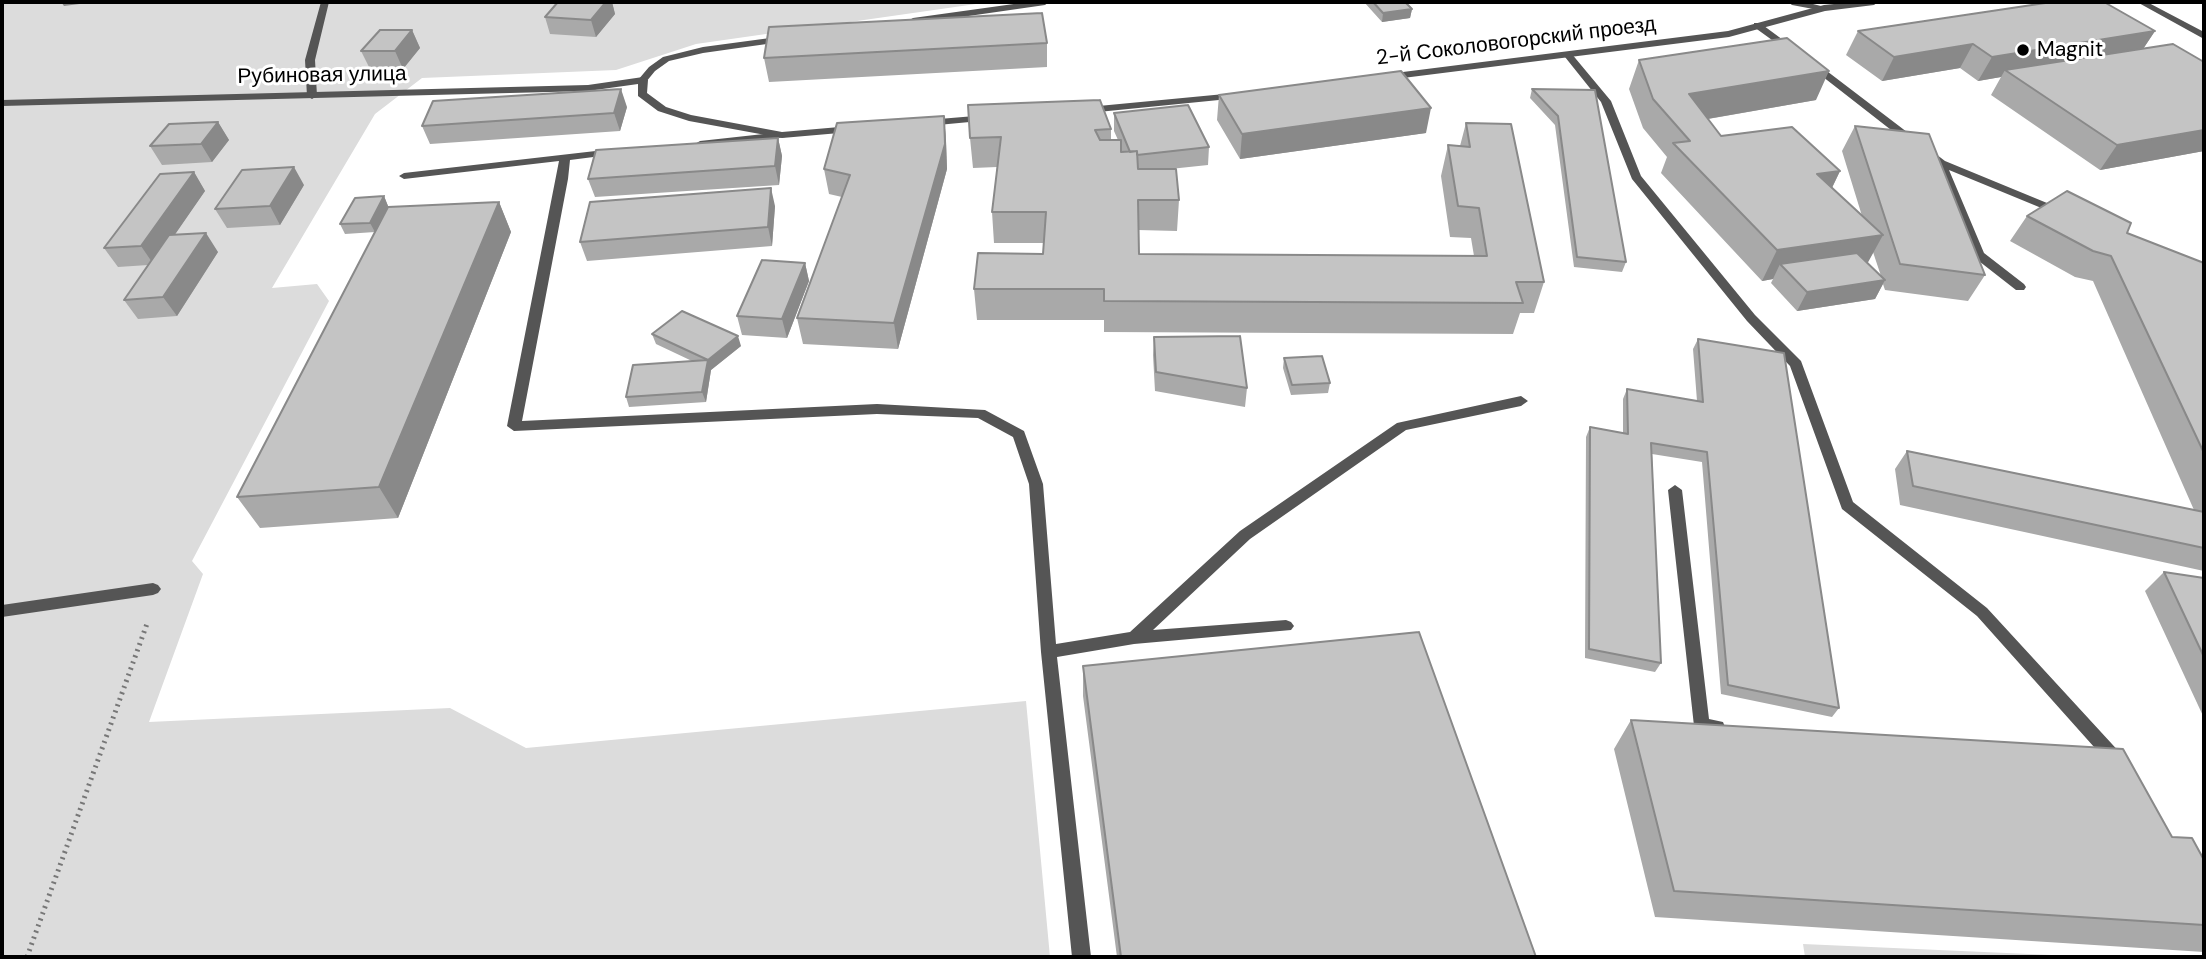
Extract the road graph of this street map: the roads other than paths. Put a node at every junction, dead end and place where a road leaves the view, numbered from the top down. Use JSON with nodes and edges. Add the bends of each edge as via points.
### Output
{"nodes":[{"id":1,"x":325,"y":2,"type":"edge"},
{"id":2,"x":1045,"y":2,"type":"edge"},
{"id":3,"x":1792,"y":2,"type":"edge"},
{"id":4,"x":1814,"y":2,"type":"edge"},
{"id":5,"x":1874,"y":2,"type":"edge"},
{"id":6,"x":2141,"y":2,"type":"edge"},
{"id":7,"x":1825,"y":8,"type":"junction"},
{"id":8,"x":908,"y":22,"type":"edge"},
{"id":9,"x":1757,"y":25,"type":"junction"},
{"id":10,"x":2204,"y":36,"type":"edge"},
{"id":11,"x":799,"y":37,"type":"edge"},
{"id":12,"x":1568,"y":55,"type":"junction"},
{"id":13,"x":1375,"y":79,"type":"edge"},
{"id":14,"x":643,"y":80,"type":"junction"},
{"id":15,"x":1251,"y":94,"type":"edge"},
{"id":16,"x":312,"y":96,"type":"junction"},
{"id":17,"x":2,"y":103,"type":"edge"},
{"id":18,"x":1072,"y":111,"type":"edge"},
{"id":19,"x":1003,"y":117,"type":"edge"},
{"id":20,"x":920,"y":124,"type":"edge"},
{"id":21,"x":865,"y":128,"type":"edge"},
{"id":22,"x":782,"y":135,"type":"junction"},
{"id":23,"x":687,"y":145,"type":"edge"},
{"id":24,"x":619,"y":152,"type":"edge"},
{"id":25,"x":565,"y":158,"type":"junction"},
{"id":26,"x":1941,"y":163,"type":"junction"},
{"id":27,"x":404,"y":176,"type":"dead end"},
{"id":28,"x":2069,"y":216,"type":"edge"},
{"id":29,"x":2020,"y":287,"type":"dead end"},
{"id":30,"x":1521,"y":401,"type":"dead end"},
{"id":31,"x":1675,"y":490,"type":"dead end"},
{"id":32,"x":153,"y":589,"type":"road end"},
{"id":33,"x":2,"y":611,"type":"edge"},
{"id":34,"x":1286,"y":626,"type":"dead end"},
{"id":35,"x":1134,"y":638,"type":"junction"},
{"id":36,"x":1049,"y":652,"type":"junction"},
{"id":37,"x":1730,"y":728,"type":"edge"},
{"id":38,"x":2090,"y":759,"type":"edge"},
{"id":39,"x":1081,"y":957,"type":"edge"}],
"edges":[{"from":1,"to":16,"type":"street","via":[[310,60]]},
{"from":2,"to":8,"type":"street"},
{"from":3,"to":7,"type":"street"},
{"from":4,"to":7,"type":"street"},
{"from":5,"to":7,"type":"street","name":"2-й Соколовогорский проезд"},
{"from":6,"to":10,"type":"street"},
{"from":7,"to":9,"type":"street","name":"2-й Соколовогорский проезд"},
{"from":9,"to":12,"type":"street","name":"2-й Соколовогорский проезд","via":[[1729,34]]},
{"from":9,"to":26,"type":"street"},
{"from":11,"to":14,"type":"street","via":[[666,59]]},
{"from":12,"to":13,"type":"street","name":"2-й Соколовогорский проезд"},
{"from":12,"to":38,"type":"street","via":[[1606,101],[1636,177],[1751,318],[1796,364],[1847,505],[1982,612],[2118,761]]},
{"from":14,"to":16,"type":"street","name":"Рубиновая улица","via":[[588,88]]},
{"from":14,"to":22,"type":"street","via":[[642,94],[662,109]]},
{"from":15,"to":18,"type":"street"},
{"from":16,"to":17,"type":"street","name":"Рубиновая улица"},
{"from":19,"to":20,"type":"street"},
{"from":21,"to":22,"type":"street"},
{"from":22,"to":23,"type":"street"},
{"from":24,"to":25,"type":"street"},
{"from":25,"to":27,"type":"street"},
{"from":25,"to":36,"type":"street","via":[[514,426],[877,409],[980,413],[1019,433],[1036,484]]},
{"from":26,"to":28,"type":"street"},
{"from":26,"to":29,"type":"street","via":[[1979,255]]},
{"from":30,"to":35,"type":"street","via":[[1402,426],[1245,535]]},
{"from":31,"to":37,"type":"street","via":[[1702,726]]},
{"from":32,"to":33,"type":"street"},
{"from":34,"to":35,"type":"street"},
{"from":35,"to":36,"type":"street"},
{"from":36,"to":39,"type":"street"}]}
